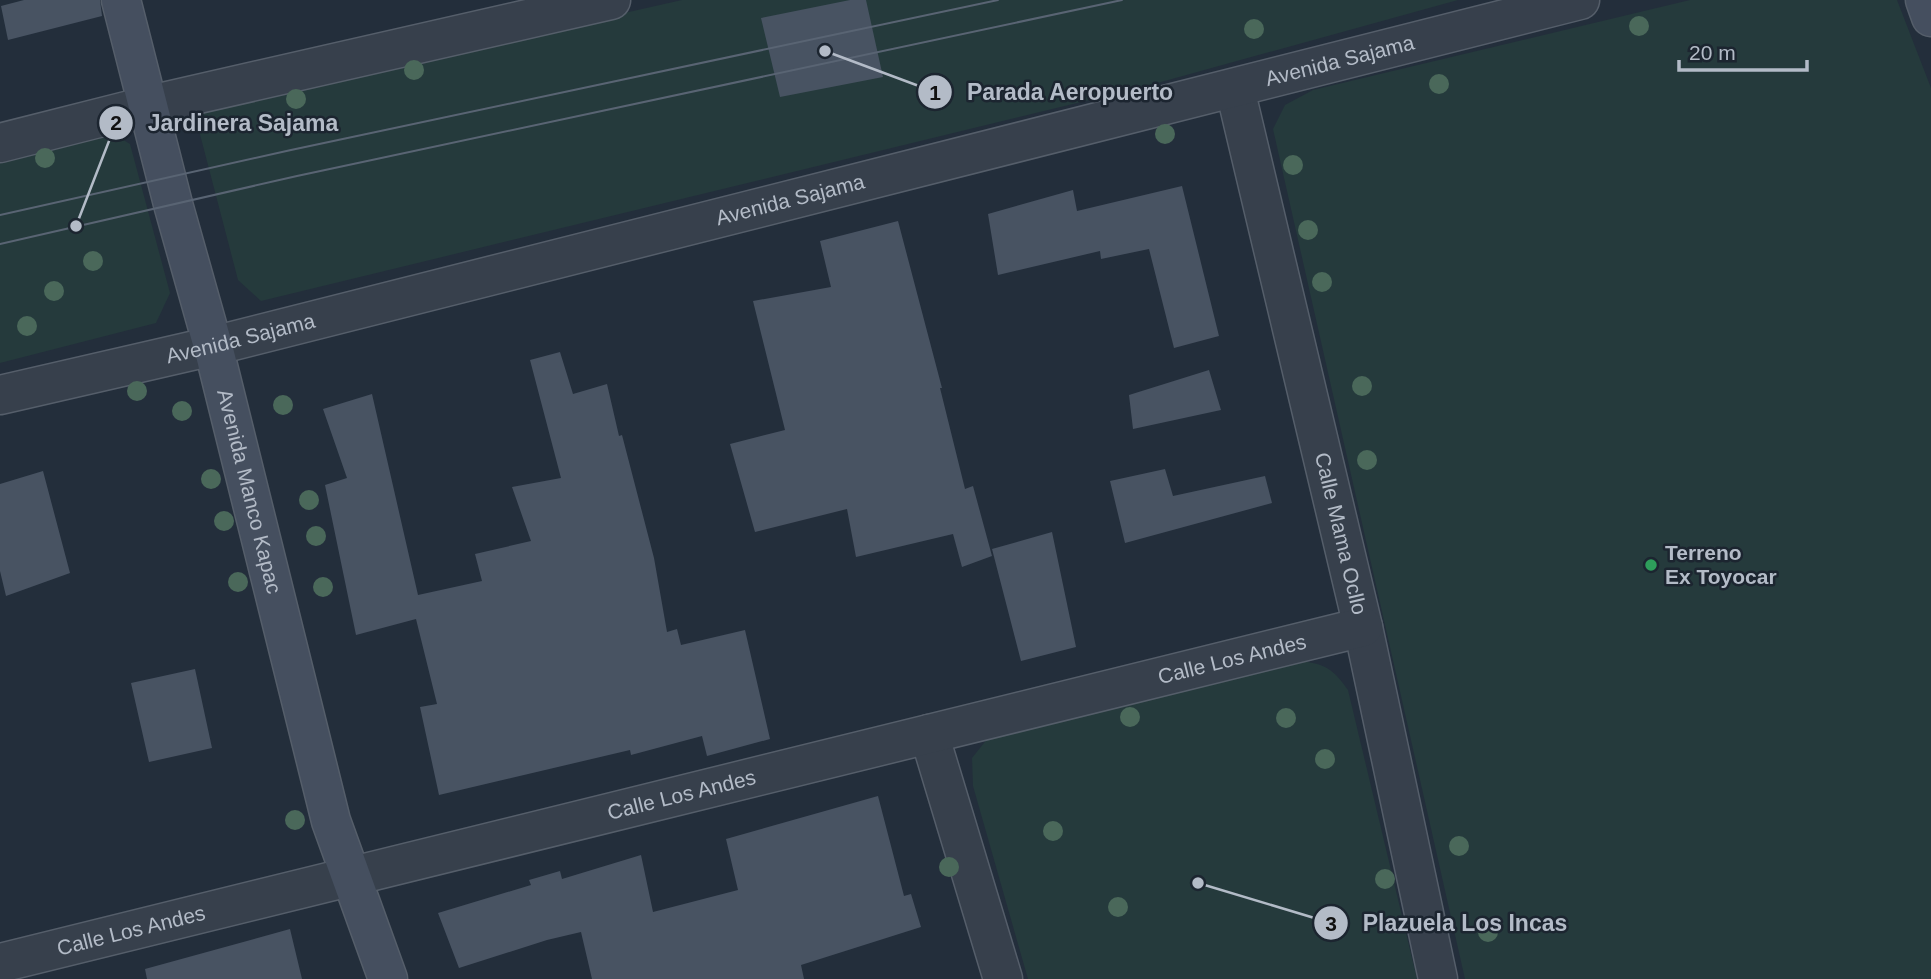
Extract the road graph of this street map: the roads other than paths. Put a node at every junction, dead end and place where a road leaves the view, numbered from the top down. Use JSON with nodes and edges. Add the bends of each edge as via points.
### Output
{"nodes":[{"id":1,"x":121,"y":0,"type":"edge"},
{"id":2,"x":611,"y":0,"type":"edge"},
{"id":3,"x":1580,"y":0,"type":"edge"},
{"id":4,"x":1925,"y":0,"type":"edge"},
{"id":5,"x":497,"y":12,"type":"edge"},
{"id":6,"x":1931,"y":17,"type":"edge"},
{"id":7,"x":1235,"y":89,"type":"junction"},
{"id":8,"x":150,"y":105,"type":"junction"},
{"id":9,"x":0,"y":143,"type":"edge"},
{"id":10,"x":213,"y":346,"type":"junction"},
{"id":11,"x":0,"y":396,"type":"edge"},
{"id":12,"x":1363,"y":627,"type":"junction"},
{"id":13,"x":929,"y":734,"type":"junction"},
{"id":14,"x":350,"y":875,"type":"junction"},
{"id":15,"x":0,"y":963,"type":"edge"},
{"id":16,"x":388,"y":979,"type":"edge"},
{"id":17,"x":1003,"y":979,"type":"edge"},
{"id":18,"x":1438,"y":979,"type":"edge"}],
"edges":[{"from":1,"to":8,"type":"street","name":"Avenida Manco Kapac"},
{"from":2,"to":5,"type":"street"},
{"from":3,"to":7,"type":"street","name":"Avenida Sajama"},
{"from":4,"to":6,"type":"street"},
{"from":5,"to":8,"type":"street"},
{"from":7,"to":10,"type":"street","name":"Avenida Sajama"},
{"from":7,"to":12,"type":"street","name":"Calle Mama Ocllo"},
{"from":8,"to":9,"type":"street"},
{"from":8,"to":10,"type":"street","name":"Avenida Manco Kapac"},
{"from":10,"to":11,"type":"street","name":"Avenida Sajama"},
{"from":10,"to":14,"type":"street","name":"Avenida Manco Kapac","via":[[331,821]]},
{"from":12,"to":13,"type":"street","name":"Calle Los Andes"},
{"from":12,"to":18,"type":"street","name":"Calle Mama Ocllo"},
{"from":13,"to":14,"type":"street","name":"Calle Los Andes"},
{"from":13,"to":17,"type":"street"},
{"from":14,"to":15,"type":"street","name":"Calle Los Andes"},
{"from":14,"to":16,"type":"street","name":"Avenida Manco Kapac"}]}
